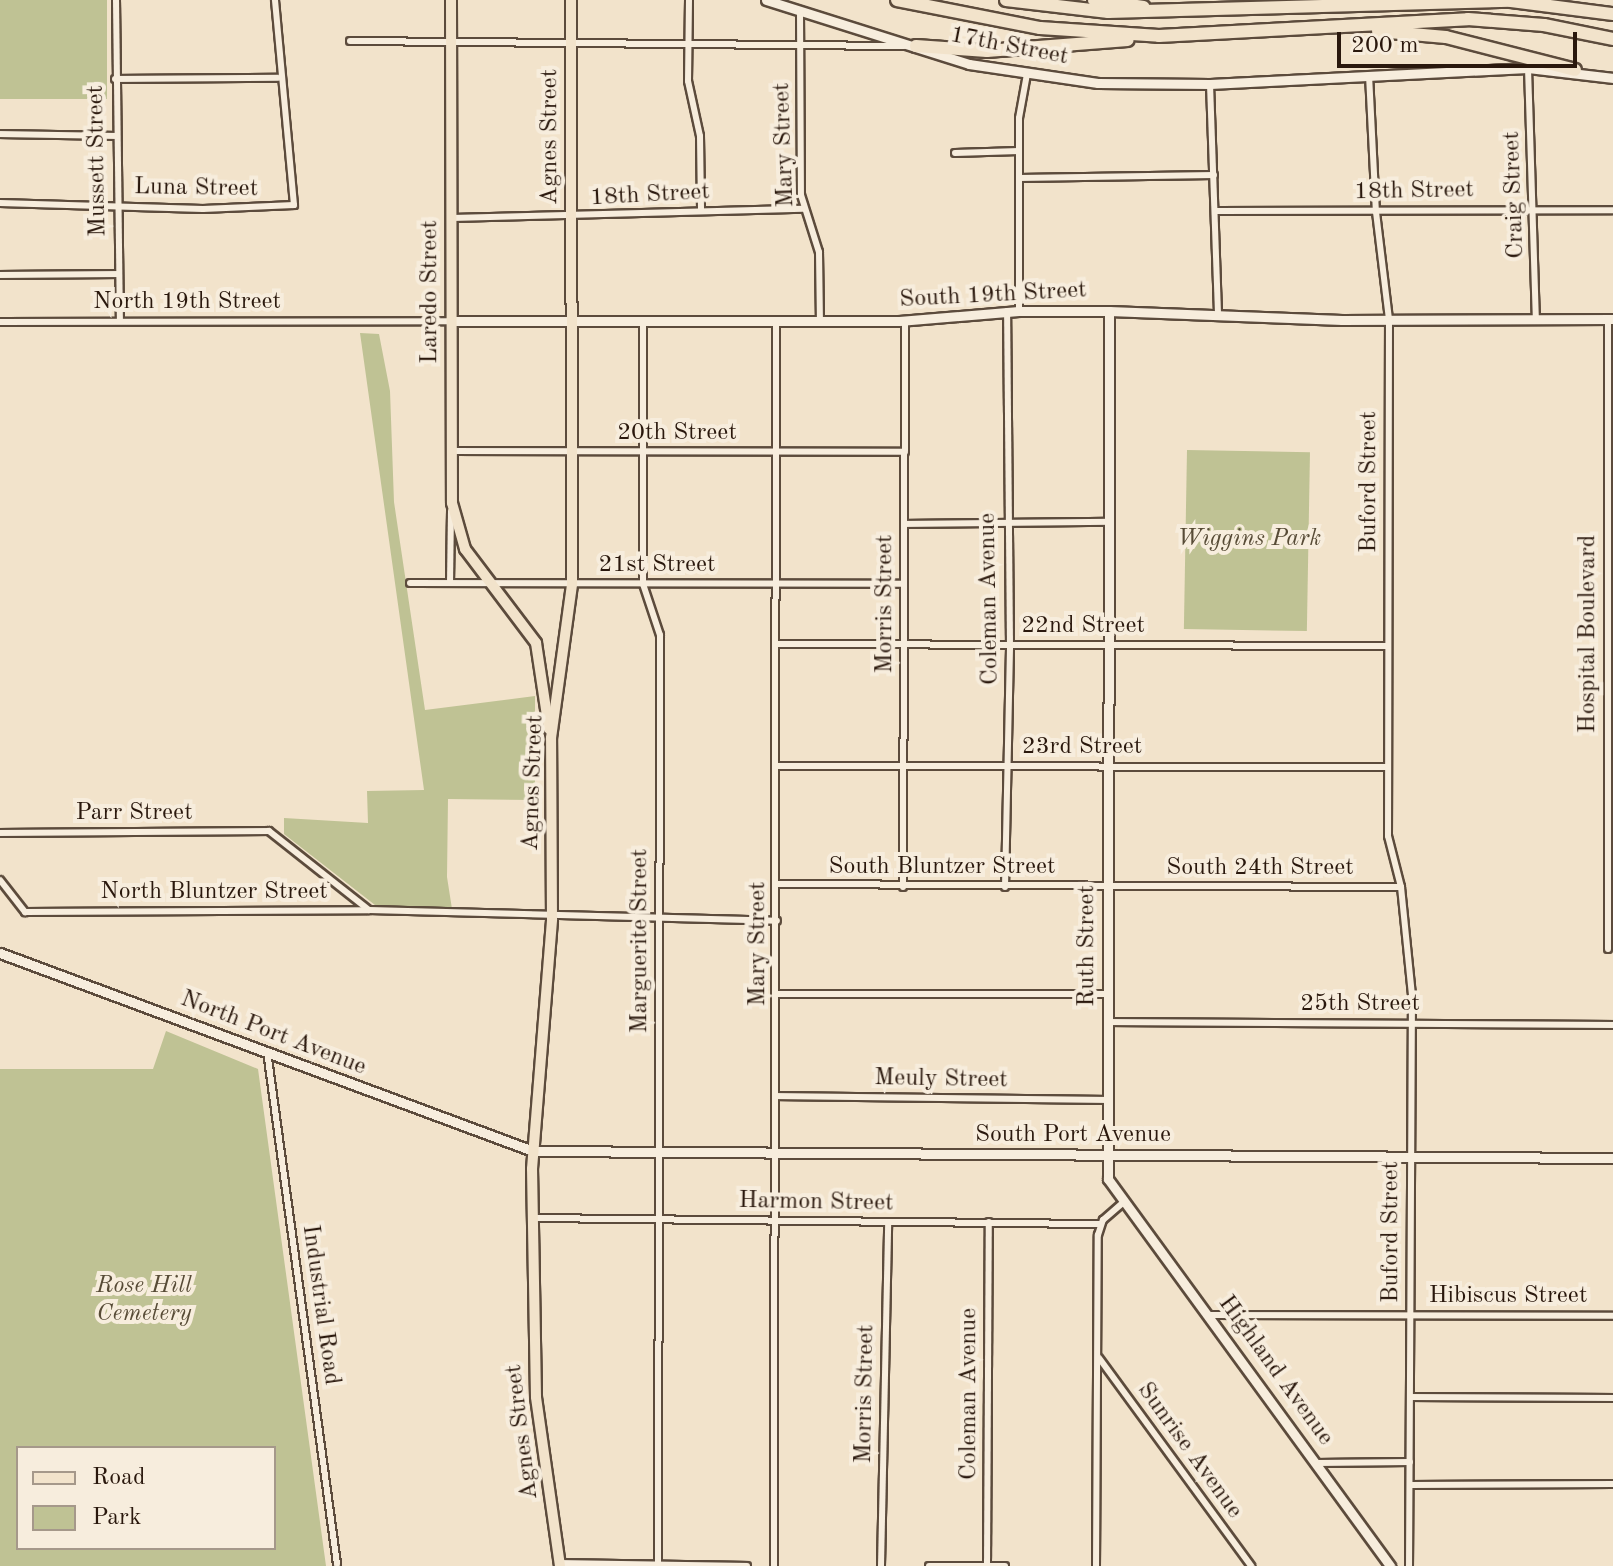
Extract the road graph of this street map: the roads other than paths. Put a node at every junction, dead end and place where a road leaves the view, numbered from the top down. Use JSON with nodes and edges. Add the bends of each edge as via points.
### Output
{"nodes":[{"id":1,"x":116,"y":0,"type":"edge"},
{"id":2,"x":275,"y":0,"type":"edge"},
{"id":3,"x":451,"y":0,"type":"edge"},
{"id":4,"x":571,"y":0,"type":"edge"},
{"id":5,"x":689,"y":0,"type":"edge"},
{"id":6,"x":766,"y":0,"type":"edge"},
{"id":7,"x":897,"y":0,"type":"edge"},
{"id":8,"x":1006,"y":0,"type":"edge"},
{"id":9,"x":1094,"y":0,"type":"edge"},
{"id":10,"x":1340,"y":0,"type":"edge"},
{"id":11,"x":1322,"y":3,"type":"junction"},
{"id":12,"x":1167,"y":11,"type":"junction"},
{"id":13,"x":800,"y":12,"type":"junction"},
{"id":14,"x":1613,"y":14,"type":"edge"},
{"id":15,"x":1335,"y":28,"type":"junction"},
{"id":16,"x":1159,"y":36,"type":"junction"},
{"id":17,"x":1613,"y":39,"type":"edge"},
{"id":18,"x":350,"y":41,"type":"dead end"},
{"id":19,"x":451,"y":42,"type":"junction"},
{"id":20,"x":571,"y":43,"type":"junction"},
{"id":21,"x":689,"y":43,"type":"junction"},
{"id":22,"x":800,"y":43,"type":"junction"},
{"id":23,"x":916,"y":46,"type":"junction"},
{"id":24,"x":1528,"y":68,"type":"junction"},
{"id":25,"x":1575,"y":70,"type":"junction"},
{"id":26,"x":1027,"y":74,"type":"junction"},
{"id":27,"x":1369,"y":75,"type":"junction"},
{"id":28,"x":278,"y":78,"type":"junction"},
{"id":29,"x":1613,"y":78,"type":"edge"},
{"id":30,"x":115,"y":79,"type":"junction"},
{"id":31,"x":1210,"y":84,"type":"junction"},
{"id":32,"x":0,"y":134,"type":"edge"},
{"id":33,"x":115,"y":136,"type":"junction"},
{"id":34,"x":1019,"y":151,"type":"junction"},
{"id":35,"x":955,"y":153,"type":"dead end"},
{"id":36,"x":1214,"y":175,"type":"junction"},
{"id":37,"x":1019,"y":178,"type":"junction"},
{"id":38,"x":0,"y":203,"type":"edge"},
{"id":39,"x":116,"y":206,"type":"junction"},
{"id":40,"x":701,"y":209,"type":"junction"},
{"id":41,"x":803,"y":209,"type":"junction"},
{"id":42,"x":1533,"y":209,"type":"junction"},
{"id":43,"x":1613,"y":210,"type":"edge"},
{"id":44,"x":1216,"y":211,"type":"junction"},
{"id":45,"x":1376,"y":212,"type":"junction"},
{"id":46,"x":451,"y":218,"type":"junction"},
{"id":47,"x":571,"y":218,"type":"junction"},
{"id":48,"x":118,"y":274,"type":"junction"},
{"id":49,"x":0,"y":275,"type":"edge"},
{"id":50,"x":1007,"y":311,"type":"junction"},
{"id":51,"x":1019,"y":311,"type":"junction"},
{"id":52,"x":1109,"y":311,"type":"junction"},
{"id":53,"x":1218,"y":312,"type":"junction"},
{"id":54,"x":1389,"y":319,"type":"junction"},
{"id":55,"x":1610,"y":319,"type":"edge"},
{"id":56,"x":1536,"y":320,"type":"junction"},
{"id":57,"x":120,"y":321,"type":"junction"},
{"id":58,"x":374,"y":321,"type":"joint"},
{"id":59,"x":451,"y":321,"type":"junction"},
{"id":60,"x":570,"y":321,"type":"junction"},
{"id":61,"x":643,"y":321,"type":"junction"},
{"id":62,"x":905,"y":321,"type":"junction"},
{"id":63,"x":0,"y":322,"type":"edge"},
{"id":64,"x":776,"y":322,"type":"junction"},
{"id":65,"x":820,"y":322,"type":"junction"},
{"id":66,"x":450,"y":451,"type":"junction"},
{"id":67,"x":571,"y":452,"type":"junction"},
{"id":68,"x":776,"y":452,"type":"junction"},
{"id":69,"x":905,"y":452,"type":"junction"},
{"id":70,"x":642,"y":453,"type":"junction"},
{"id":71,"x":452,"y":503,"type":"junction"},
{"id":72,"x":1109,"y":522,"type":"junction"},
{"id":73,"x":1007,"y":523,"type":"junction"},
{"id":74,"x":904,"y":524,"type":"junction"},
{"id":75,"x":410,"y":583,"type":"dead end"},
{"id":76,"x":450,"y":583,"type":"junction"},
{"id":77,"x":572,"y":584,"type":"junction"},
{"id":78,"x":643,"y":584,"type":"junction"},
{"id":79,"x":778,"y":584,"type":"junction"},
{"id":80,"x":904,"y":584,"type":"junction"},
{"id":81,"x":490,"y":585,"type":"junction"},
{"id":82,"x":1610,"y":593,"type":"edge"},
{"id":83,"x":777,"y":644,"type":"junction"},
{"id":84,"x":904,"y":645,"type":"junction"},
{"id":85,"x":1010,"y":645,"type":"junction"},
{"id":86,"x":1108,"y":645,"type":"junction"},
{"id":87,"x":1388,"y":646,"type":"junction"},
{"id":88,"x":551,"y":738,"type":"junction"},
{"id":89,"x":903,"y":765,"type":"junction"},
{"id":90,"x":778,"y":766,"type":"junction"},
{"id":91,"x":1008,"y":766,"type":"junction"},
{"id":92,"x":1108,"y":766,"type":"junction"},
{"id":93,"x":1386,"y":767,"type":"junction"},
{"id":94,"x":1610,"y":778,"type":"edge"},
{"id":95,"x":0,"y":833,"type":"edge"},
{"id":96,"x":0,"y":880,"type":"edge"},
{"id":97,"x":777,"y":884,"type":"junction"},
{"id":98,"x":903,"y":887,"type":"junction"},
{"id":99,"x":1005,"y":887,"type":"junction"},
{"id":100,"x":1108,"y":887,"type":"junction"},
{"id":101,"x":1401,"y":887,"type":"junction"},
{"id":102,"x":369,"y":910,"type":"junction"},
{"id":103,"x":552,"y":919,"type":"junction"},
{"id":104,"x":659,"y":920,"type":"junction"},
{"id":105,"x":777,"y":921,"type":"junction"},
{"id":106,"x":1608,"y":949,"type":"dead end"},
{"id":107,"x":0,"y":953,"type":"edge"},
{"id":108,"x":777,"y":994,"type":"junction"},
{"id":109,"x":1108,"y":994,"type":"junction"},
{"id":110,"x":1107,"y":1022,"type":"junction"},
{"id":111,"x":1412,"y":1024,"type":"junction"},
{"id":112,"x":1613,"y":1025,"type":"edge"},
{"id":113,"x":267,"y":1051,"type":"junction"},
{"id":114,"x":775,"y":1096,"type":"junction"},
{"id":115,"x":1107,"y":1100,"type":"junction"},
{"id":116,"x":533,"y":1151,"type":"junction"},
{"id":117,"x":659,"y":1153,"type":"junction"},
{"id":118,"x":775,"y":1154,"type":"junction"},
{"id":119,"x":1107,"y":1156,"type":"junction"},
{"id":120,"x":1411,"y":1157,"type":"junction"},
{"id":121,"x":1613,"y":1158,"type":"edge"},
{"id":122,"x":1124,"y":1202,"type":"junction"},
{"id":123,"x":532,"y":1218,"type":"junction"},
{"id":124,"x":659,"y":1219,"type":"junction"},
{"id":125,"x":775,"y":1221,"type":"junction"},
{"id":126,"x":888,"y":1222,"type":"junction"},
{"id":127,"x":989,"y":1222,"type":"junction"},
{"id":128,"x":1100,"y":1224,"type":"junction"},
{"id":129,"x":1410,"y":1314,"type":"junction"},
{"id":130,"x":1210,"y":1315,"type":"junction"},
{"id":131,"x":1613,"y":1316,"type":"edge"},
{"id":132,"x":1099,"y":1358,"type":"junction"},
{"id":133,"x":1412,"y":1397,"type":"junction"},
{"id":134,"x":1613,"y":1398,"type":"edge"},
{"id":135,"x":1410,"y":1462,"type":"junction"},
{"id":136,"x":1317,"y":1463,"type":"junction"},
{"id":137,"x":1613,"y":1484,"type":"edge"},
{"id":138,"x":1410,"y":1485,"type":"junction"},
{"id":139,"x":337,"y":1564,"type":"dead end"},
{"id":140,"x":560,"y":1564,"type":"edge"},
{"id":141,"x":658,"y":1564,"type":"junction"},
{"id":142,"x":987,"y":1565,"type":"edge"},
{"id":143,"x":747,"y":1566,"type":"edge"},
{"id":144,"x":774,"y":1566,"type":"edge"},
{"id":145,"x":881,"y":1566,"type":"edge"},
{"id":146,"x":929,"y":1566,"type":"edge"},
{"id":147,"x":1005,"y":1566,"type":"edge"},
{"id":148,"x":1096,"y":1566,"type":"edge"},
{"id":149,"x":1251,"y":1566,"type":"edge"},
{"id":150,"x":1390,"y":1566,"type":"edge"},
{"id":151,"x":1409,"y":1566,"type":"edge"}],
"edges":[{"from":1,"to":30,"type":"street","name":"Mussett Street"},
{"from":2,"to":28,"type":"street"},
{"from":3,"to":19,"type":"main road","name":"Laredo Street"},
{"from":4,"to":20,"type":"main road","name":"Agnes Street"},
{"from":5,"to":21,"type":"street"},
{"from":6,"to":13,"type":"street"},
{"from":7,"to":16,"type":"highway","via":[[1040,28]]},
{"from":8,"to":12,"type":"highway","via":[[1108,12]]},
{"from":9,"to":12,"type":"highway"},
{"from":10,"to":11,"type":"highway"},
{"from":11,"to":12,"type":"highway"},
{"from":11,"to":14,"type":"highway","via":[[1511,1]]},
{"from":13,"to":22,"type":"street","name":"Mary Street"},
{"from":13,"to":23,"type":"street"},
{"from":15,"to":16,"type":"highway"},
{"from":15,"to":17,"type":"highway","via":[[1468,19]]},
{"from":15,"to":25,"type":"highway","via":[[1446,37]]},
{"from":16,"to":23,"type":"highway","via":[[987,51]]},
{"from":18,"to":19,"type":"street","name":"17th Street"},
{"from":19,"to":20,"type":"street","name":"17th Street"},
{"from":19,"to":46,"type":"main road","name":"Laredo Street"},
{"from":20,"to":21,"type":"street","name":"17th Street"},
{"from":20,"to":47,"type":"main road","name":"Agnes Street"},
{"from":21,"to":22,"type":"street","name":"17th Street"},
{"from":21,"to":40,"type":"street","via":[[688,81],[700,136]]},
{"from":22,"to":23,"type":"street","name":"17th Street"},
{"from":22,"to":41,"type":"street","name":"Mary Street"},
{"from":23,"to":26,"type":"street","name":"17th Street","via":[[969,64]]},
{"from":24,"to":25,"type":"street","name":"17th Street"},
{"from":24,"to":27,"type":"street","name":"17th Street"},
{"from":24,"to":42,"type":"street","name":"Craig Street"},
{"from":25,"to":29,"type":"street","name":"17th Street"},
{"from":26,"to":31,"type":"street","name":"17th Street","via":[[1098,83]]},
{"from":26,"to":34,"type":"street"},
{"from":27,"to":31,"type":"street","name":"17th Street"},
{"from":27,"to":45,"type":"street","name":"Buford Street"},
{"from":28,"to":30,"type":"street"},
{"from":28,"to":39,"type":"street","name":"Luna Street","via":[[294,205]]},
{"from":30,"to":33,"type":"street","name":"Mussett Street"},
{"from":31,"to":36,"type":"street"},
{"from":32,"to":33,"type":"street"},
{"from":33,"to":39,"type":"street","name":"Mussett Street"},
{"from":34,"to":35,"type":"street"},
{"from":34,"to":37,"type":"street"},
{"from":36,"to":37,"type":"street"},
{"from":36,"to":44,"type":"street"},
{"from":37,"to":51,"type":"street"},
{"from":38,"to":39,"type":"street","name":"Luna Street"},
{"from":39,"to":48,"type":"street","name":"Mussett Street"},
{"from":40,"to":41,"type":"street","name":"18th Street"},
{"from":40,"to":47,"type":"street","name":"18th Street"},
{"from":41,"to":65,"type":"street","name":"Mary Street","via":[[819,252]]},
{"from":42,"to":43,"type":"street","name":"18th Street"},
{"from":42,"to":45,"type":"street","name":"18th Street"},
{"from":42,"to":56,"type":"street","name":"Craig Street"},
{"from":44,"to":45,"type":"street","name":"18th Street"},
{"from":44,"to":53,"type":"street"},
{"from":45,"to":54,"type":"street","name":"Buford Street"},
{"from":46,"to":47,"type":"street","name":"18th Street"},
{"from":46,"to":59,"type":"main road","name":"Laredo Street"},
{"from":47,"to":60,"type":"main road","name":"Agnes Street"},
{"from":48,"to":49,"type":"street"},
{"from":48,"to":57,"type":"street","name":"Mussett Street"},
{"from":50,"to":51,"type":"street","name":"South 19th Street"},
{"from":50,"to":62,"type":"street","name":"South 19th Street"},
{"from":50,"to":73,"type":"street","name":"Coleman Avenue"},
{"from":51,"to":52,"type":"street","name":"South 19th Street"},
{"from":52,"to":53,"type":"street","name":"South 19th Street"},
{"from":52,"to":72,"type":"street","name":"Ruth Street"},
{"from":53,"to":54,"type":"street","name":"South 19th Street"},
{"from":54,"to":56,"type":"street","name":"South 19th Street"},
{"from":54,"to":87,"type":"street","name":"Buford Street"},
{"from":55,"to":56,"type":"street","name":"South 19th Street"},
{"from":55,"to":82,"type":"street","name":"Hospital Boulevard"},
{"from":57,"to":58,"type":"street","name":"North 19th Street"},
{"from":57,"to":63,"type":"street","name":"North 19th Street"},
{"from":58,"to":59,"type":"street","name":"South 19th Street"},
{"from":59,"to":60,"type":"street","name":"South 19th Street"},
{"from":59,"to":66,"type":"main road","name":"Laredo Street"},
{"from":60,"to":61,"type":"street","name":"South 19th Street"},
{"from":60,"to":67,"type":"main road","name":"Agnes Street"},
{"from":61,"to":64,"type":"street","name":"South 19th Street"},
{"from":61,"to":70,"type":"street","name":"Marguerite Street"},
{"from":62,"to":65,"type":"street","name":"South 19th Street"},
{"from":62,"to":69,"type":"street","name":"Morris Street"},
{"from":64,"to":65,"type":"street","name":"South 19th Street"},
{"from":64,"to":68,"type":"street","name":"Mary Street"},
{"from":66,"to":67,"type":"street","name":"20th Street"},
{"from":66,"to":71,"type":"main road","name":"Laredo Street"},
{"from":67,"to":70,"type":"street","name":"20th Street"},
{"from":67,"to":77,"type":"main road","name":"Agnes Street"},
{"from":68,"to":69,"type":"street","name":"20th Street"},
{"from":68,"to":70,"type":"street","name":"20th Street"},
{"from":68,"to":79,"type":"street","name":"Mary Street"},
{"from":69,"to":74,"type":"street","name":"Morris Street"},
{"from":70,"to":78,"type":"street","name":"Marguerite Street"},
{"from":71,"to":76,"type":"street","name":"Laredo Street"},
{"from":71,"to":81,"type":"main road","via":[[465,549]]},
{"from":72,"to":73,"type":"street"},
{"from":72,"to":86,"type":"street","name":"Ruth Street"},
{"from":73,"to":74,"type":"street"},
{"from":73,"to":85,"type":"street","name":"Coleman Avenue"},
{"from":74,"to":80,"type":"street","name":"Morris Street"},
{"from":75,"to":76,"type":"street","name":"21st Street"},
{"from":76,"to":81,"type":"street","name":"21st Street"},
{"from":77,"to":78,"type":"street","name":"21st Street"},
{"from":77,"to":81,"type":"street","name":"21st Street"},
{"from":77,"to":88,"type":"main road","name":"Agnes Street"},
{"from":78,"to":79,"type":"street","name":"21st Street"},
{"from":78,"to":104,"type":"street","name":"Marguerite Street","via":[[660,635]]},
{"from":79,"to":80,"type":"street","name":"21st Street"},
{"from":79,"to":83,"type":"street","name":"Mary Street"},
{"from":80,"to":84,"type":"street","name":"Morris Street"},
{"from":81,"to":88,"type":"main road","via":[[536,643]]},
{"from":82,"to":94,"type":"street","name":"Hospital Boulevard"},
{"from":83,"to":84,"type":"street","name":"22nd Street"},
{"from":83,"to":90,"type":"street","name":"Mary Street"},
{"from":84,"to":85,"type":"street","name":"22nd Street"},
{"from":84,"to":89,"type":"street","name":"Morris Street"},
{"from":85,"to":86,"type":"street","name":"22nd Street"},
{"from":85,"to":91,"type":"street","name":"Coleman Avenue"},
{"from":86,"to":87,"type":"street","name":"22nd Street"},
{"from":86,"to":92,"type":"street","name":"Ruth Street"},
{"from":87,"to":93,"type":"street","name":"Buford Street"},
{"from":88,"to":103,"type":"main road","name":"Agnes Street"},
{"from":89,"to":90,"type":"street","name":"23rd Street"},
{"from":89,"to":91,"type":"street","name":"23rd Street"},
{"from":89,"to":98,"type":"street","name":"Morris Street"},
{"from":90,"to":97,"type":"street","name":"Mary Street"},
{"from":91,"to":92,"type":"street","name":"23rd Street"},
{"from":91,"to":99,"type":"street","name":"Coleman Avenue"},
{"from":92,"to":93,"type":"street","name":"23rd Street"},
{"from":92,"to":100,"type":"street","name":"Ruth Street"},
{"from":93,"to":101,"type":"street","name":"Buford Street","via":[[1388,836]]},
{"from":94,"to":106,"type":"street","name":"Hospital Boulevard"},
{"from":95,"to":102,"type":"street","name":"Parr Street","via":[[269,831]]},
{"from":96,"to":102,"type":"street","name":"North Bluntzer Street","via":[[25,912]]},
{"from":97,"to":98,"type":"street","name":"South Bluntzer Street"},
{"from":97,"to":105,"type":"street","name":"Mary Street"},
{"from":98,"to":99,"type":"street","name":"South Bluntzer Street"},
{"from":99,"to":100,"type":"street","name":"South Bluntzer Street"},
{"from":100,"to":101,"type":"street","name":"South 24th Street"},
{"from":100,"to":109,"type":"street","name":"Ruth Street"},
{"from":101,"to":111,"type":"street","name":"Buford Street"},
{"from":102,"to":103,"type":"street","name":"North Bluntzer Street"},
{"from":103,"to":104,"type":"street"},
{"from":103,"to":116,"type":"main road","name":"Agnes Street"},
{"from":104,"to":105,"type":"street"},
{"from":104,"to":117,"type":"street","name":"Marguerite Street"},
{"from":105,"to":108,"type":"street","name":"Mary Street"},
{"from":107,"to":113,"type":"street","name":"North Port Avenue"},
{"from":108,"to":109,"type":"street"},
{"from":108,"to":114,"type":"street","name":"Mary Street"},
{"from":109,"to":110,"type":"street","name":"Ruth Street"},
{"from":110,"to":111,"type":"street","name":"25th Street"},
{"from":110,"to":115,"type":"street","name":"Ruth Street"},
{"from":111,"to":112,"type":"street","name":"25th Street"},
{"from":111,"to":120,"type":"street","name":"Buford Street"},
{"from":113,"to":116,"type":"street","name":"North Port Avenue"},
{"from":113,"to":139,"type":"street","name":"Industrial Road"},
{"from":114,"to":115,"type":"street","name":"Meuly Street"},
{"from":114,"to":118,"type":"street","name":"Mary Street"},
{"from":115,"to":119,"type":"street","name":"Ruth Street"},
{"from":116,"to":117,"type":"street","name":"South Port Avenue"},
{"from":116,"to":123,"type":"main road","name":"Agnes Street"},
{"from":117,"to":118,"type":"street","name":"South Port Avenue"},
{"from":117,"to":124,"type":"street","name":"Marguerite Street"},
{"from":118,"to":119,"type":"street","name":"South Port Avenue"},
{"from":118,"to":125,"type":"street","name":"Mary Street"},
{"from":119,"to":120,"type":"street","name":"South Port Avenue"},
{"from":119,"to":122,"type":"street","name":"Ruth Street","via":[[1108,1179]]},
{"from":120,"to":121,"type":"street","name":"South Port Avenue"},
{"from":120,"to":129,"type":"street","name":"Buford Street"},
{"from":122,"to":128,"type":"street"},
{"from":122,"to":130,"type":"street","name":"Highland Avenue"},
{"from":123,"to":124,"type":"street","name":"Harmon Street"},
{"from":123,"to":140,"type":"main road","name":"Agnes Street","via":[[536,1397]]},
{"from":124,"to":125,"type":"street","name":"Harmon Street"},
{"from":124,"to":141,"type":"street","name":"Marguerite Street"},
{"from":125,"to":126,"type":"street","name":"Harmon Street"},
{"from":125,"to":144,"type":"street","name":"Mary Street"},
{"from":126,"to":127,"type":"street","name":"Harmon Street"},
{"from":126,"to":145,"type":"street","name":"Morris Street"},
{"from":127,"to":128,"type":"street","name":"Harmon Street"},
{"from":127,"to":142,"type":"street","name":"Coleman Avenue"},
{"from":128,"to":132,"type":"street"},
{"from":129,"to":130,"type":"street","name":"Hibiscus Street"},
{"from":129,"to":131,"type":"street","name":"Hibiscus Street"},
{"from":129,"to":133,"type":"street","name":"Buford Street"},
{"from":130,"to":136,"type":"street","name":"Highland Avenue"},
{"from":132,"to":148,"type":"street"},
{"from":132,"to":149,"type":"street","name":"Sunrise Avenue"},
{"from":133,"to":134,"type":"street"},
{"from":133,"to":135,"type":"street","name":"Buford Street"},
{"from":135,"to":136,"type":"street"},
{"from":135,"to":138,"type":"street","name":"Buford Street"},
{"from":136,"to":150,"type":"street","name":"Highland Avenue"},
{"from":137,"to":138,"type":"street"},
{"from":138,"to":151,"type":"street","name":"Buford Street"},
{"from":140,"to":141,"type":"street"},
{"from":141,"to":143,"type":"street"},
{"from":142,"to":146,"type":"street"},
{"from":142,"to":147,"type":"street"}]}
